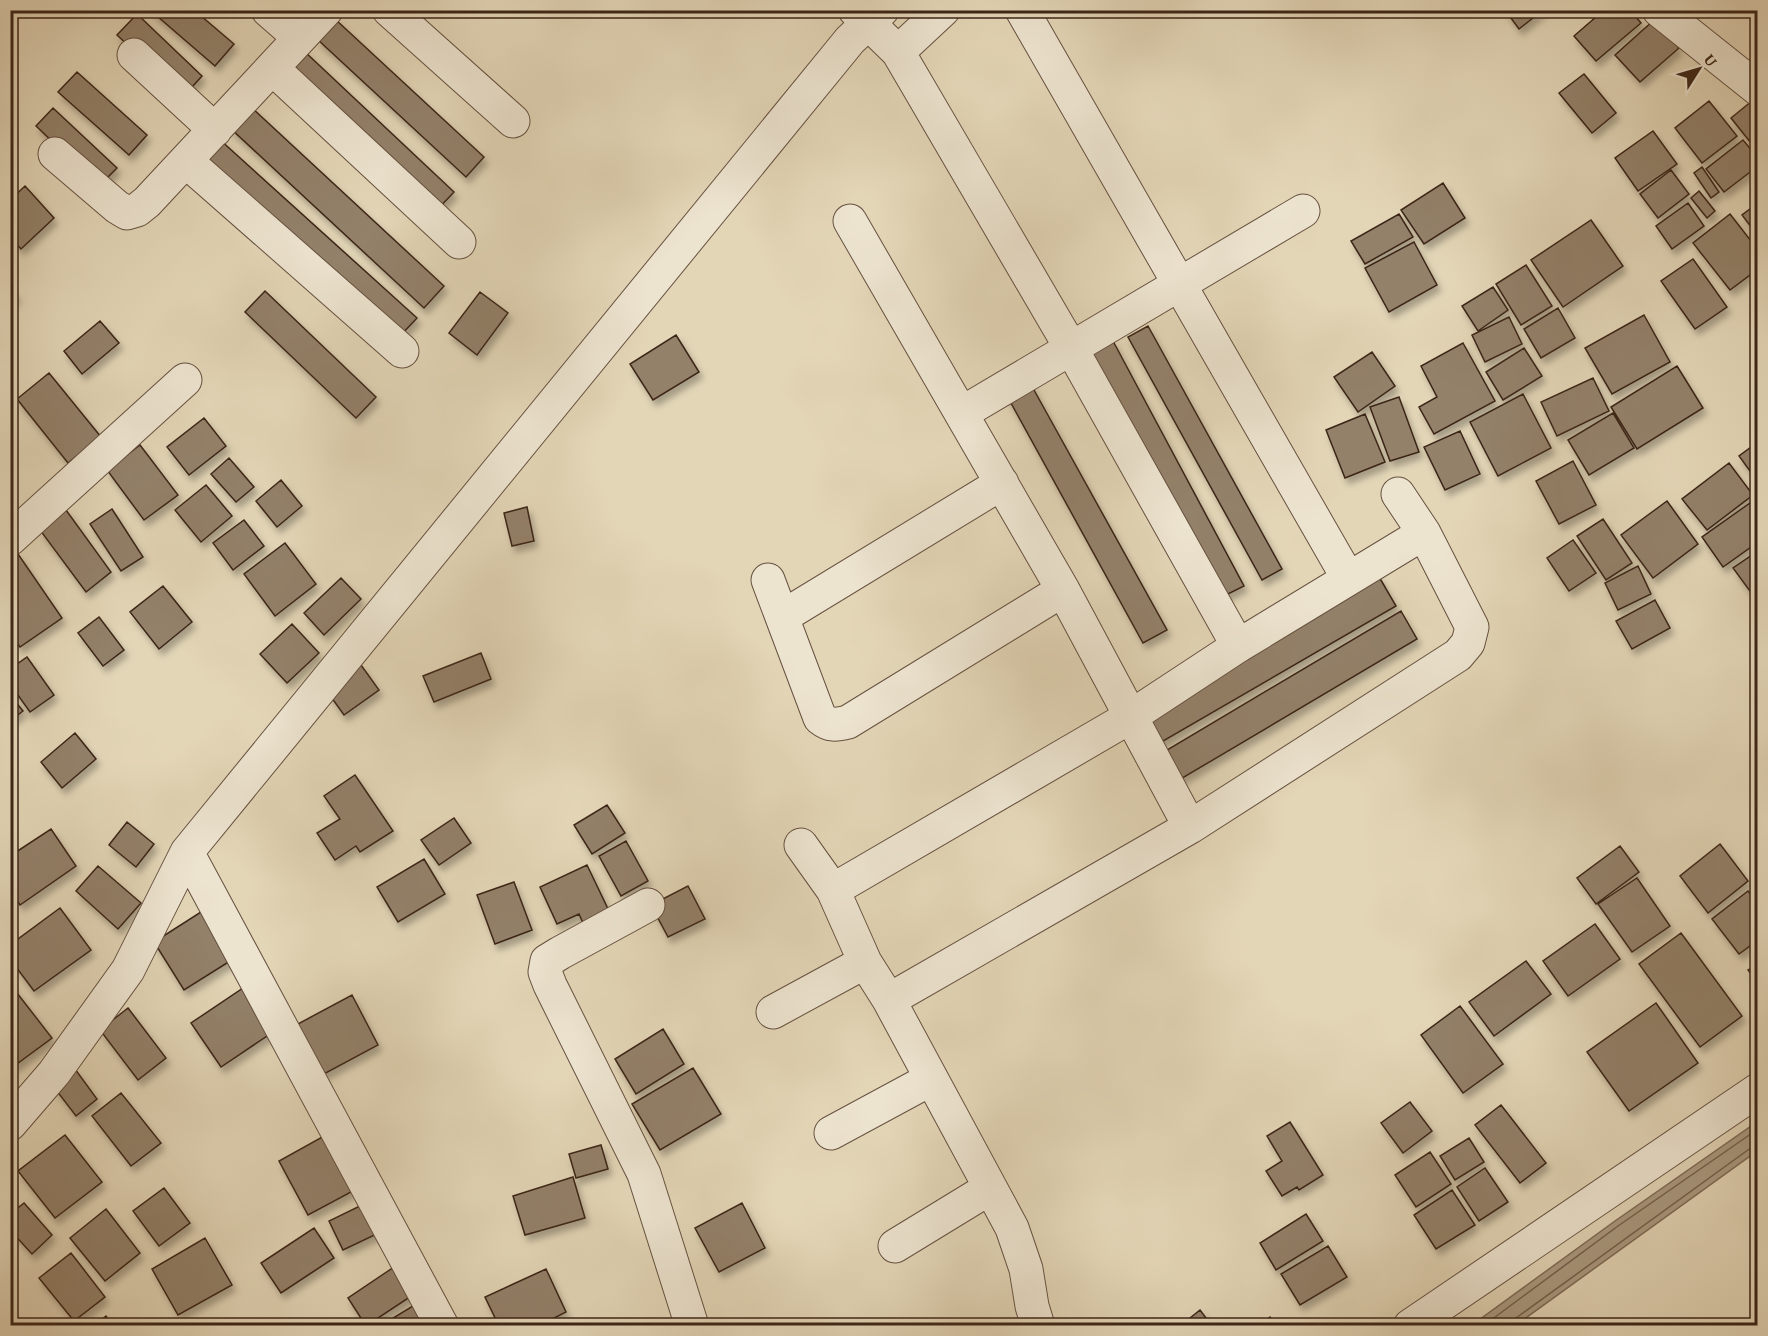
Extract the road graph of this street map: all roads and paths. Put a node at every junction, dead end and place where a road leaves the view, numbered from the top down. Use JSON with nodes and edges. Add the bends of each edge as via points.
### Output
{"nodes":[{"id":1,"x":268,"y":10,"type":"edge"},
{"id":2,"x":326,"y":10,"type":"edge"},
{"id":3,"x":389,"y":10,"type":"edge"},
{"id":4,"x":943,"y":10,"type":"edge"},
{"id":5,"x":1022,"y":10,"type":"edge"},
{"id":6,"x":1659,"y":10,"type":"edge"},
{"id":7,"x":868,"y":15,"type":"edge"},
{"id":8,"x":300,"y":38,"type":"junction"},
{"id":9,"x":898,"y":52,"type":"junction"},
{"id":10,"x":134,"y":55,"type":"dead end"},
{"id":11,"x":272,"y":68,"type":"junction"},
{"id":12,"x":1758,"y":88,"type":"edge"},
{"id":13,"x":513,"y":121,"type":"dead end"},
{"id":14,"x":215,"y":130,"type":"junction"},
{"id":15,"x":55,"y":154,"type":"dead end"},
{"id":16,"x":186,"y":161,"type":"junction"},
{"id":17,"x":1303,"y":211,"type":"dead end"},
{"id":18,"x":850,"y":221,"type":"dead end"},
{"id":19,"x":459,"y":242,"type":"dead end"},
{"id":20,"x":1180,"y":284,"type":"junction"},
{"id":21,"x":1071,"y":348,"type":"junction"},
{"id":22,"x":402,"y":351,"type":"dead end"},
{"id":23,"x":185,"y":380,"type":"dead end"},
{"id":24,"x":962,"y":414,"type":"junction"},
{"id":25,"x":1002,"y":483,"type":"junction"},
{"id":26,"x":1398,"y":494,"type":"dead end"},
{"id":27,"x":1424,"y":533,"type":"junction"},
{"id":28,"x":10,"y":540,"type":"edge"},
{"id":29,"x":1348,"y":578,"type":"junction"},
{"id":30,"x":768,"y":580,"type":"dead end"},
{"id":31,"x":1063,"y":590,"type":"junction"},
{"id":32,"x":782,"y":617,"type":"junction"},
{"id":33,"x":1238,"y":646,"type":"junction"},
{"id":34,"x":1130,"y":717,"type":"junction"},
{"id":35,"x":1190,"y":827,"type":"junction"},
{"id":36,"x":801,"y":845,"type":"dead end"},
{"id":37,"x":187,"y":852,"type":"junction"},
{"id":38,"x":833,"y":890,"type":"junction"},
{"id":39,"x":648,"y":905,"type":"dead end"},
{"id":40,"x":865,"y":962,"type":"junction"},
{"id":41,"x":889,"y":1000,"type":"junction"},
{"id":42,"x":773,"y":1012,"type":"dead end"},
{"id":43,"x":931,"y":1079,"type":"junction"},
{"id":44,"x":1758,"y":1090,"type":"edge"},
{"id":45,"x":10,"y":1124,"type":"edge"},
{"id":46,"x":831,"y":1133,"type":"dead end"},
{"id":47,"x":990,"y":1188,"type":"junction"},
{"id":48,"x":894,"y":1246,"type":"dead end"},
{"id":49,"x":442,"y":1326,"type":"edge"},
{"id":50,"x":692,"y":1326,"type":"edge"},
{"id":51,"x":1038,"y":1326,"type":"edge"},
{"id":52,"x":1410,"y":1326,"type":"edge"}],
"edges":[{"from":1,"to":8,"type":"street"},
{"from":2,"to":8,"type":"street"},
{"from":3,"to":13,"type":"street"},
{"from":4,"to":9,"type":"street"},
{"from":5,"to":20,"type":"street"},
{"from":6,"to":12,"type":"street"},
{"from":7,"to":9,"type":"street"},
{"from":7,"to":37,"type":"street"},
{"from":8,"to":11,"type":"street"},
{"from":9,"to":21,"type":"street"},
{"from":10,"to":14,"type":"street"},
{"from":11,"to":14,"type":"street"},
{"from":11,"to":19,"type":"street"},
{"from":14,"to":16,"type":"street"},
{"from":15,"to":16,"type":"street","via":[[127,213],[147,202]]},
{"from":16,"to":22,"type":"street"},
{"from":17,"to":20,"type":"street"},
{"from":18,"to":24,"type":"street"},
{"from":20,"to":21,"type":"street"},
{"from":20,"to":29,"type":"street"},
{"from":21,"to":24,"type":"street"},
{"from":21,"to":33,"type":"street"},
{"from":23,"to":28,"type":"street"},
{"from":24,"to":25,"type":"street"},
{"from":25,"to":31,"type":"street"},
{"from":25,"to":32,"type":"street"},
{"from":26,"to":27,"type":"street"},
{"from":27,"to":29,"type":"street"},
{"from":27,"to":35,"type":"street","via":[[1472,627],[1468,643],[1458,655]]},
{"from":29,"to":33,"type":"street"},
{"from":30,"to":32,"type":"street"},
{"from":31,"to":32,"type":"street","via":[[848,722],[837,725],[820,718]]},
{"from":31,"to":34,"type":"street"},
{"from":33,"to":34,"type":"street"},
{"from":34,"to":35,"type":"street"},
{"from":34,"to":38,"type":"street"},
{"from":35,"to":41,"type":"street"},
{"from":36,"to":38,"type":"street"},
{"from":37,"to":45,"type":"street","via":[[128,970],[54,1073]]},
{"from":37,"to":49,"type":"street"},
{"from":38,"to":40,"type":"street"},
{"from":39,"to":50,"type":"street","via":[[547,961],[545,972],[644,1174]]},
{"from":40,"to":41,"type":"street"},
{"from":40,"to":42,"type":"street"},
{"from":41,"to":43,"type":"street"},
{"from":43,"to":46,"type":"street"},
{"from":43,"to":47,"type":"street"},
{"from":44,"to":52,"type":"street"},
{"from":47,"to":48,"type":"street"},
{"from":47,"to":51,"type":"street","via":[[1012,1228],[1026,1269]]}]}
